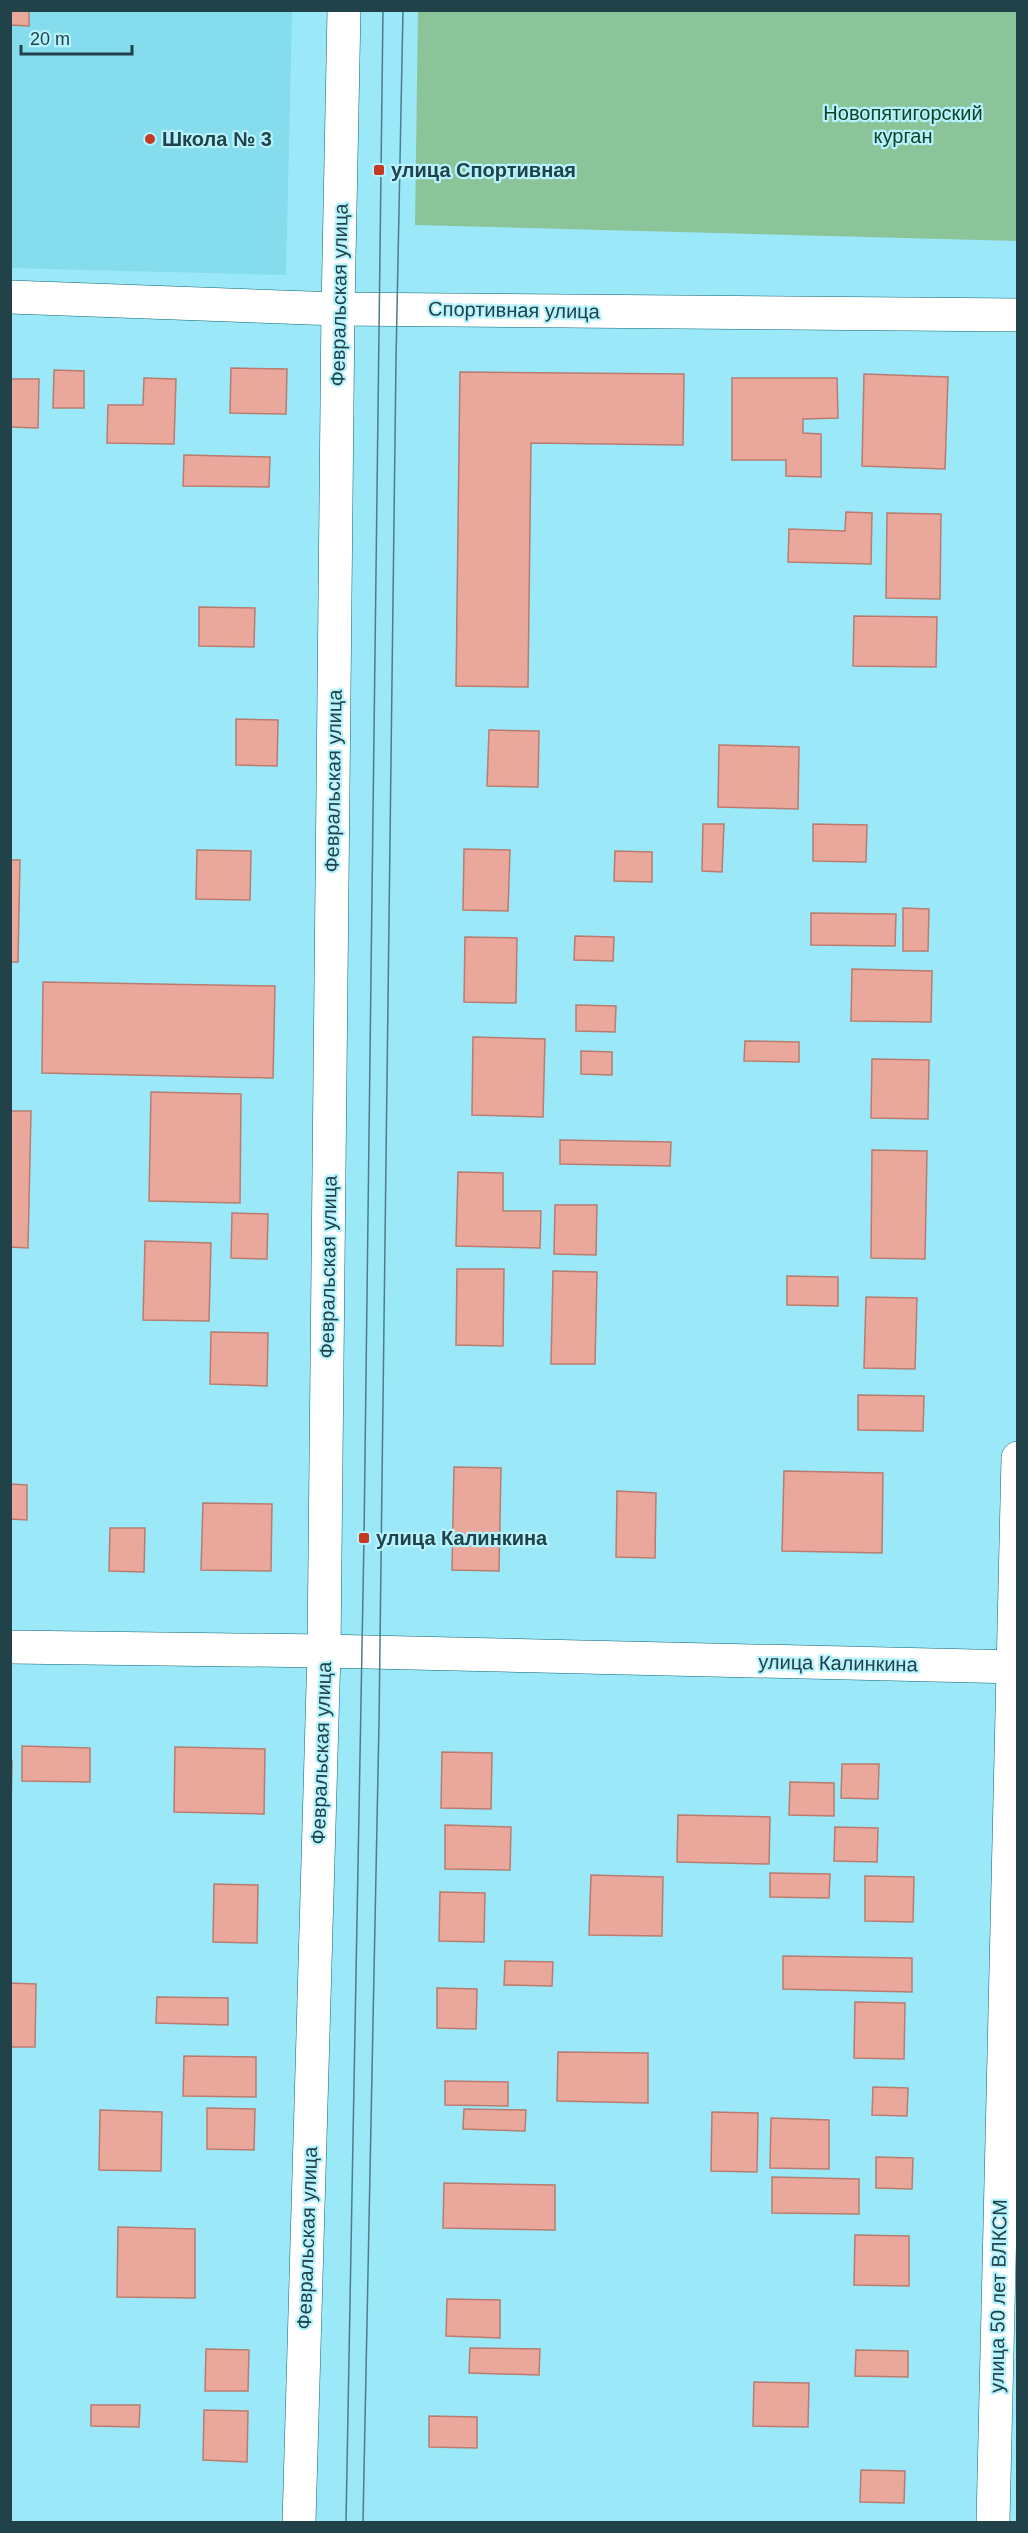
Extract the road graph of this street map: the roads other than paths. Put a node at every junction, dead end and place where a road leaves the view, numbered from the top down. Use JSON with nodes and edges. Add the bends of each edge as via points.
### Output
{"nodes":[{"id":1,"x":344,"y":10,"type":"edge"},
{"id":2,"x":10,"y":297,"type":"edge"},
{"id":3,"x":338,"y":309,"type":"junction"},
{"id":4,"x":1017,"y":315,"type":"edge"},
{"id":5,"x":1017,"y":1458,"type":"edge"},
{"id":6,"x":10,"y":1647,"type":"edge"},
{"id":7,"x":324,"y":1651,"type":"junction"},
{"id":8,"x":1015,"y":1667,"type":"edge"},
{"id":9,"x":299,"y":2523,"type":"edge"},
{"id":10,"x":993,"y":2523,"type":"edge"}],
"edges":[{"from":1,"to":3,"type":"street","name":"Февральская улица"},
{"from":2,"to":3,"type":"street","name":"Спортивная улица"},
{"from":3,"to":4,"type":"street","name":"Спортивная улица"},
{"from":3,"to":7,"type":"street","name":"Февральская улица"},
{"from":5,"to":8,"type":"street","name":"улица 50 лет ВЛКСМ"},
{"from":6,"to":7,"type":"street","name":"улица Калинкина"},
{"from":7,"to":8,"type":"street","name":"улица Калинкина"},
{"from":7,"to":9,"type":"street","name":"Февральская улица"},
{"from":8,"to":10,"type":"street","name":"улица 50 лет ВЛКСМ"}]}
